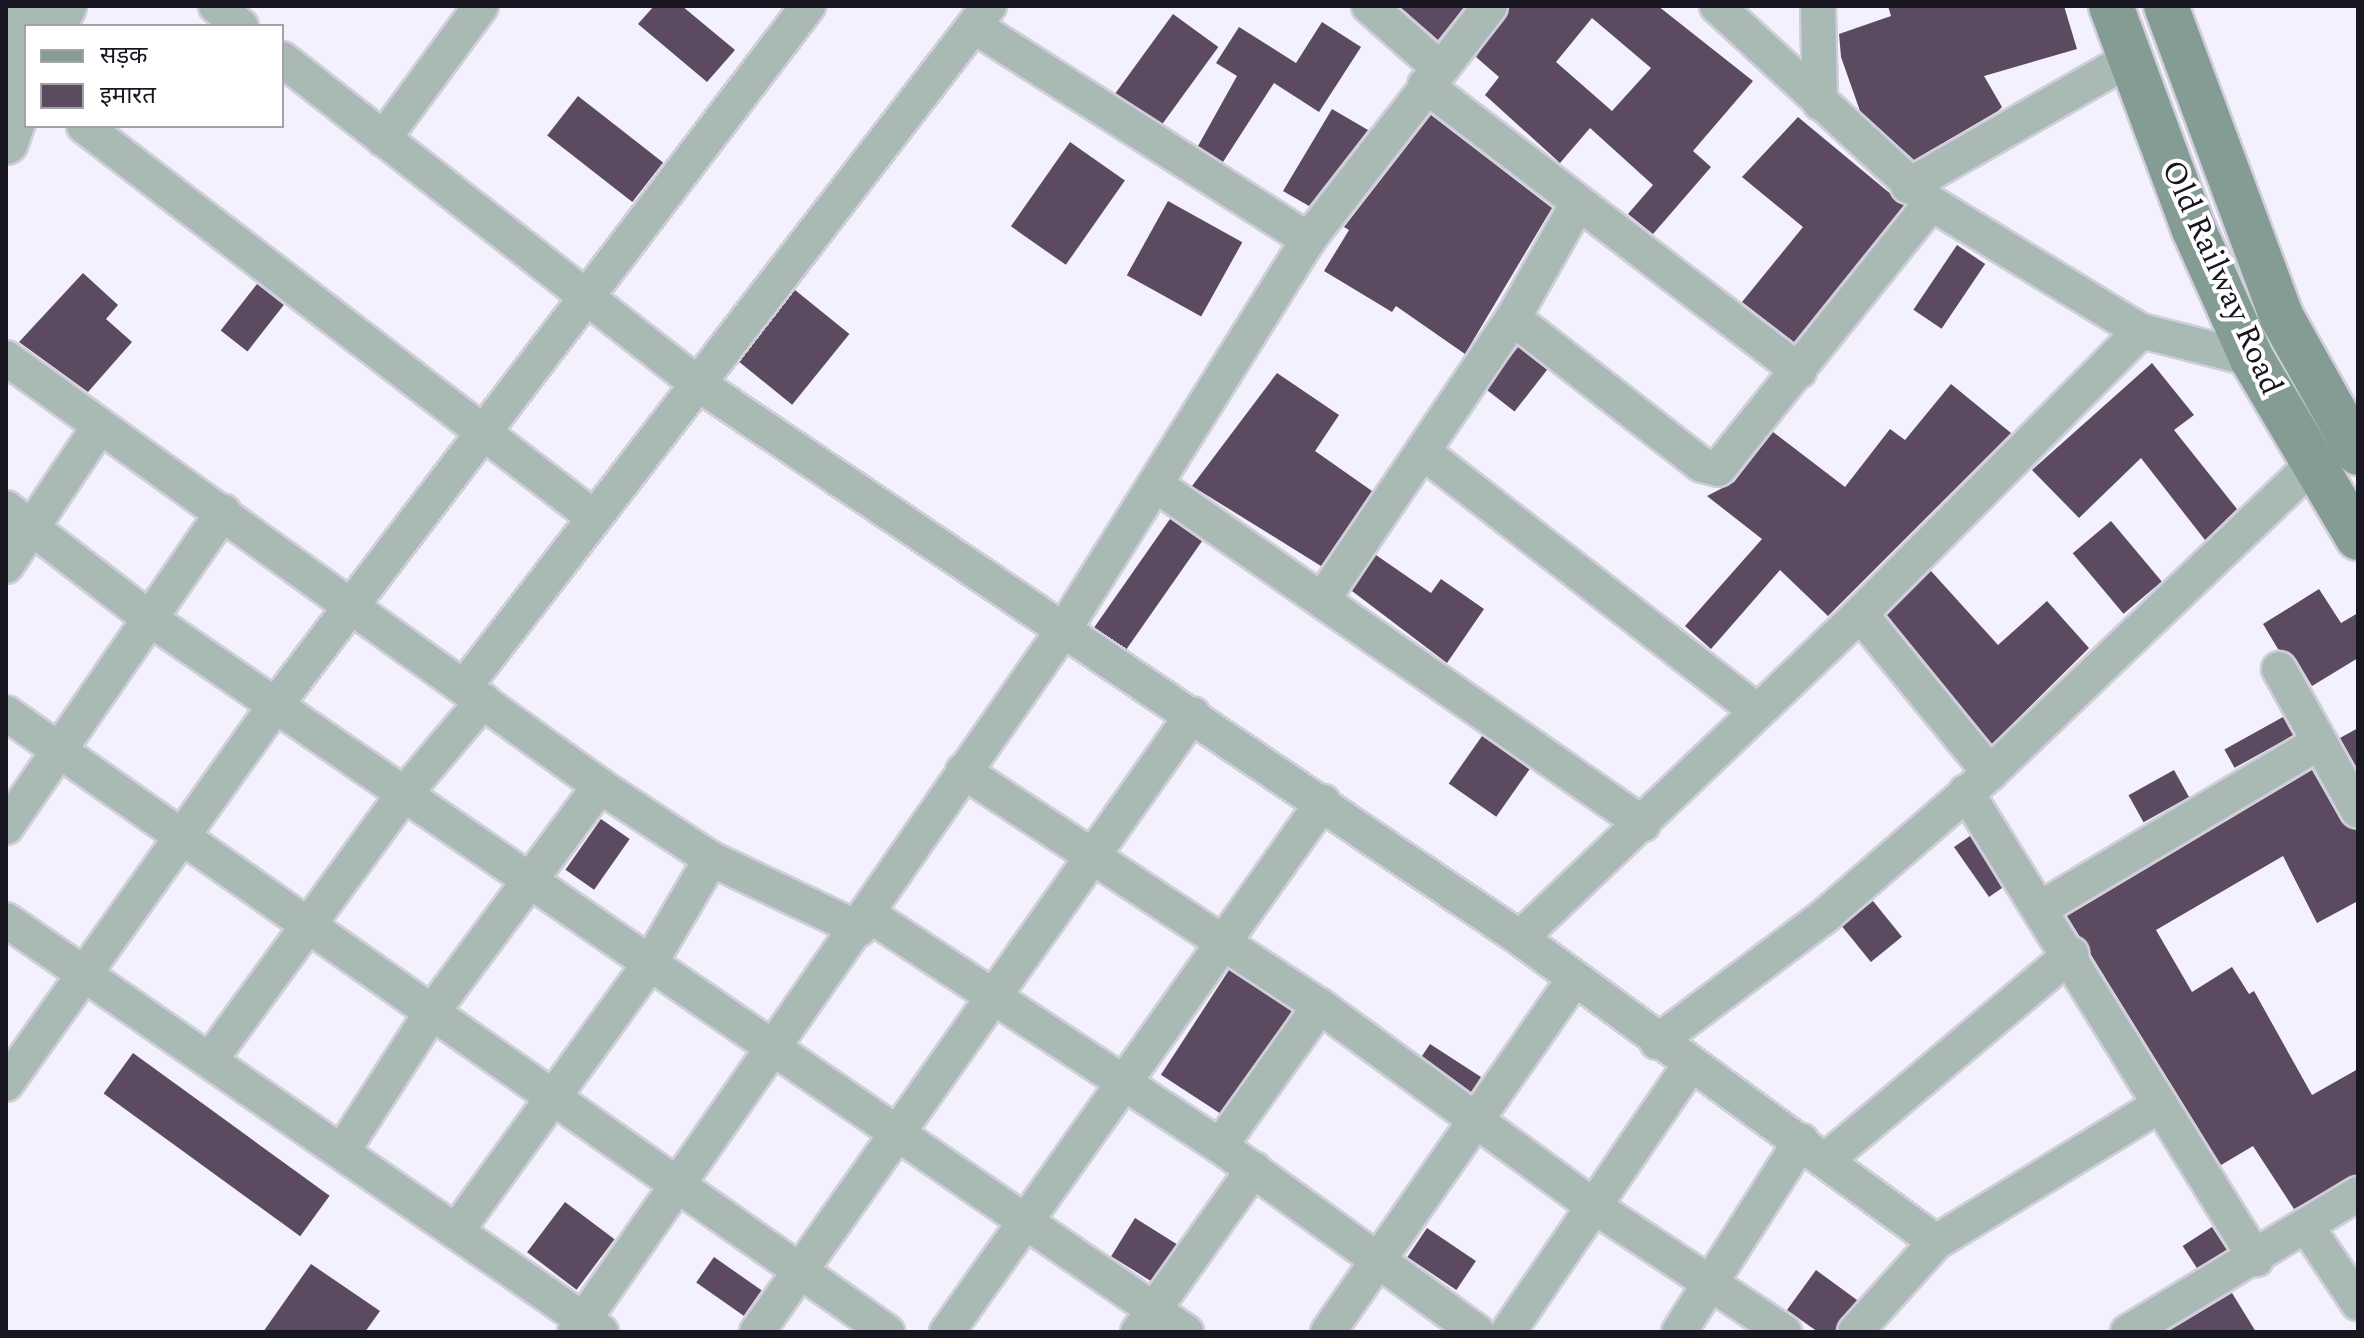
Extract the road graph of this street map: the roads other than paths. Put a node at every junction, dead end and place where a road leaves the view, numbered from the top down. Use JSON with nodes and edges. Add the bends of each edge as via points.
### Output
{"nodes":[{"id":1,"x":30,"y":6,"type":"edge"},
{"id":2,"x":64,"y":6,"type":"edge"},
{"id":3,"x":216,"y":6,"type":"edge"},
{"id":4,"x":481,"y":6,"type":"edge"},
{"id":5,"x":808,"y":6,"type":"edge"},
{"id":6,"x":1369,"y":6,"type":"edge"},
{"id":7,"x":1490,"y":6,"type":"edge"},
{"id":8,"x":1717,"y":6,"type":"edge"},
{"id":9,"x":1818,"y":6,"type":"edge"},
{"id":10,"x":2111,"y":6,"type":"edge"},
{"id":11,"x":2166,"y":6,"type":"edge"},
{"id":12,"x":982,"y":16,"type":"edge"},
{"id":13,"x":55,"y":24,"type":"edge"},
{"id":14,"x":238,"y":24,"type":"edge"},
{"id":15,"x":2128,"y":60,"type":"junction"},
{"id":16,"x":284,"y":61,"type":"edge"},
{"id":17,"x":6,"y":63,"type":"edge"},
{"id":18,"x":6,"y":72,"type":"edge"},
{"id":19,"x":1431,"y":76,"type":"junction"},
{"id":20,"x":24,"y":81,"type":"edge"},
{"id":21,"x":24,"y":88,"type":"edge"},
{"id":22,"x":1820,"y":103,"type":"junction"},
{"id":23,"x":87,"y":128,"type":"edge"},
{"id":24,"x":383,"y":139,"type":"junction"},
{"id":25,"x":6,"y":142,"type":"edge"},
{"id":26,"x":1920,"y":195,"type":"junction"},
{"id":27,"x":1578,"y":203,"type":"junction"},
{"id":28,"x":1308,"y":240,"type":"junction"},
{"id":29,"x":584,"y":296,"type":"junction"},
{"id":30,"x":1513,"y":318,"type":"junction"},
{"id":31,"x":2141,"y":331,"type":"junction"},
{"id":32,"x":6,"y":358,"type":"edge"},
{"id":33,"x":2252,"y":359,"type":"junction"},
{"id":34,"x":1799,"y":371,"type":"junction"},
{"id":35,"x":694,"y":381,"type":"junction"},
{"id":36,"x":99,"y":427,"type":"junction"},
{"id":37,"x":482,"y":431,"type":"junction"},
{"id":38,"x":1423,"y":452,"type":"junction"},
{"id":39,"x":2358,"y":453,"type":"edge"},
{"id":40,"x":2312,"y":465,"type":"junction"},
{"id":41,"x":1159,"y":487,"type":"junction"},
{"id":42,"x":223,"y":512,"type":"junction"},
{"id":43,"x":591,"y":515,"type":"junction"},
{"id":44,"x":19,"y":518,"type":"edge"},
{"id":45,"x":2358,"y":538,"type":"edge"},
{"id":46,"x":6,"y":566,"type":"edge"},
{"id":47,"x":1324,"y":597,"type":"junction"},
{"id":48,"x":350,"y":606,"type":"junction"},
{"id":49,"x":1860,"y":614,"type":"junction"},
{"id":50,"x":150,"y":619,"type":"junction"},
{"id":51,"x":1066,"y":626,"type":"junction"},
{"id":52,"x":2279,"y":669,"type":"dead end"},
{"id":53,"x":474,"y":693,"type":"junction"},
{"id":54,"x":275,"y":706,"type":"junction"},
{"id":55,"x":1757,"y":711,"type":"junction"},
{"id":56,"x":6,"y":713,"type":"edge"},
{"id":57,"x":1193,"y":714,"type":"junction"},
{"id":58,"x":2320,"y":742,"type":"junction"},
{"id":59,"x":58,"y":752,"type":"junction"},
{"id":60,"x":963,"y":771,"type":"junction"},
{"id":61,"x":1978,"y":782,"type":"junction"},
{"id":62,"x":600,"y":786,"type":"junction"},
{"id":63,"x":405,"y":793,"type":"junction"},
{"id":64,"x":1323,"y":802,"type":"junction"},
{"id":65,"x":2358,"y":811,"type":"edge"},
{"id":66,"x":1643,"y":824,"type":"junction"},
{"id":67,"x":6,"y":827,"type":"edge"},
{"id":68,"x":184,"y":839,"type":"junction"},
{"id":69,"x":1094,"y":854,"type":"junction"},
{"id":70,"x":711,"y":859,"type":"junction"},
{"id":71,"x":528,"y":881,"type":"junction"},
{"id":72,"x":2043,"y":907,"type":"junction"},
{"id":73,"x":6,"y":920,"type":"edge"},
{"id":74,"x":864,"y":921,"type":"junction"},
{"id":75,"x":310,"y":924,"type":"junction"},
{"id":76,"x":1520,"y":938,"type":"junction"},
{"id":77,"x":1223,"y":940,"type":"junction"},
{"id":78,"x":2071,"y":954,"type":"junction"},
{"id":79,"x":650,"y":963,"type":"junction"},
{"id":80,"x":85,"y":972,"type":"junction"},
{"id":81,"x":1574,"y":979,"type":"junction"},
{"id":82,"x":992,"y":996,"type":"junction"},
{"id":83,"x":1320,"y":1006,"type":"junction"},
{"id":84,"x":432,"y":1012,"type":"junction"},
{"id":85,"x":1657,"y":1042,"type":"junction"},
{"id":86,"x":777,"y":1048,"type":"junction"},
{"id":87,"x":210,"y":1060,"type":"junction"},
{"id":88,"x":1690,"y":1065,"type":"junction"},
{"id":89,"x":1125,"y":1082,"type":"junction"},
{"id":90,"x":6,"y":1084,"type":"edge"},
{"id":91,"x":548,"y":1098,"type":"junction"},
{"id":92,"x":2160,"y":1105,"type":"junction"},
{"id":93,"x":1475,"y":1120,"type":"junction"},
{"id":94,"x":894,"y":1130,"type":"junction"},
{"id":95,"x":1220,"y":1146,"type":"junction"},
{"id":96,"x":343,"y":1150,"type":"junction"},
{"id":97,"x":1814,"y":1150,"type":"junction"},
{"id":98,"x":1254,"y":1169,"type":"junction"},
{"id":99,"x":680,"y":1187,"type":"junction"},
{"id":100,"x":2358,"y":1194,"type":"edge"},
{"id":101,"x":1595,"y":1207,"type":"junction"},
{"id":102,"x":1029,"y":1221,"type":"junction"},
{"id":103,"x":2307,"y":1227,"type":"junction"},
{"id":104,"x":457,"y":1230,"type":"junction"},
{"id":105,"x":1936,"y":1242,"type":"junction"},
{"id":106,"x":1378,"y":1259,"type":"junction"},
{"id":107,"x":2256,"y":1259,"type":"junction"},
{"id":108,"x":799,"y":1272,"type":"junction"},
{"id":109,"x":1711,"y":1284,"type":"junction"},
{"id":110,"x":2358,"y":1303,"type":"edge"},
{"id":111,"x":1146,"y":1320,"type":"edge"},
{"id":112,"x":2163,"y":1323,"type":"edge"},
{"id":113,"x":587,"y":1328,"type":"edge"},
{"id":114,"x":757,"y":1332,"type":"edge"},
{"id":115,"x":887,"y":1332,"type":"edge"},
{"id":116,"x":947,"y":1332,"type":"edge"},
{"id":117,"x":1186,"y":1332,"type":"edge"},
{"id":118,"x":1328,"y":1332,"type":"edge"},
{"id":119,"x":1477,"y":1332,"type":"edge"},
{"id":120,"x":1508,"y":1332,"type":"edge"},
{"id":121,"x":1679,"y":1332,"type":"edge"},
{"id":122,"x":1784,"y":1332,"type":"edge"},
{"id":123,"x":1855,"y":1332,"type":"edge"},
{"id":124,"x":2128,"y":1332,"type":"edge"}],
"edges":[{"from":1,"to":17,"type":"street"},
{"from":2,"to":13,"type":"street"},
{"from":3,"to":14,"type":"street"},
{"from":4,"to":24,"type":"street"},
{"from":5,"to":29,"type":"street"},
{"from":6,"to":19,"type":"street"},
{"from":7,"to":19,"type":"street"},
{"from":8,"to":22,"type":"street"},
{"from":9,"to":22,"type":"street"},
{"from":10,"to":15,"type":"main road","name":"Old Railway Road"},
{"from":11,"to":39,"type":"main road","name":"Old Railway Road","via":[[2281,316]]},
{"from":12,"to":28,"type":"street"},
{"from":12,"to":35,"type":"street"},
{"from":15,"to":26,"type":"street"},
{"from":15,"to":33,"type":"main road","name":"Old Railway Road"},
{"from":16,"to":24,"type":"street"},
{"from":18,"to":20,"type":"street"},
{"from":19,"to":27,"type":"street"},
{"from":19,"to":28,"type":"street"},
{"from":21,"to":25,"type":"street"},
{"from":22,"to":26,"type":"street"},
{"from":23,"to":37,"type":"street"},
{"from":24,"to":29,"type":"street"},
{"from":26,"to":31,"type":"street"},
{"from":26,"to":34,"type":"street"},
{"from":27,"to":30,"type":"street"},
{"from":27,"to":34,"type":"street"},
{"from":28,"to":41,"type":"street"},
{"from":29,"to":35,"type":"street"},
{"from":29,"to":37,"type":"street"},
{"from":30,"to":34,"type":"street","via":[[1707,467],[1726,465]]},
{"from":30,"to":38,"type":"street"},
{"from":31,"to":33,"type":"street"},
{"from":31,"to":49,"type":"street"},
{"from":32,"to":36,"type":"street"},
{"from":33,"to":40,"type":"main road","name":"Old Railway Road"},
{"from":35,"to":43,"type":"street"},
{"from":35,"to":51,"type":"street"},
{"from":36,"to":42,"type":"street"},
{"from":36,"to":44,"type":"street"},
{"from":37,"to":43,"type":"street"},
{"from":37,"to":48,"type":"street"},
{"from":38,"to":47,"type":"street"},
{"from":38,"to":55,"type":"street"},
{"from":40,"to":45,"type":"main road","name":"Old Railway Road"},
{"from":40,"to":61,"type":"street"},
{"from":41,"to":47,"type":"street"},
{"from":41,"to":51,"type":"street"},
{"from":42,"to":48,"type":"street"},
{"from":42,"to":50,"type":"street"},
{"from":43,"to":53,"type":"street"},
{"from":44,"to":46,"type":"street"},
{"from":44,"to":50,"type":"street"},
{"from":47,"to":66,"type":"street"},
{"from":48,"to":53,"type":"street"},
{"from":48,"to":54,"type":"street"},
{"from":49,"to":55,"type":"street"},
{"from":49,"to":61,"type":"street"},
{"from":50,"to":54,"type":"street"},
{"from":50,"to":59,"type":"street"},
{"from":51,"to":57,"type":"street"},
{"from":51,"to":60,"type":"street"},
{"from":52,"to":58,"type":"street"},
{"from":53,"to":62,"type":"street"},
{"from":53,"to":63,"type":"street"},
{"from":54,"to":63,"type":"street"},
{"from":54,"to":68,"type":"street"},
{"from":55,"to":66,"type":"street"},
{"from":56,"to":59,"type":"street"},
{"from":57,"to":64,"type":"street"},
{"from":57,"to":69,"type":"street"},
{"from":58,"to":65,"type":"street"},
{"from":58,"to":72,"type":"street"},
{"from":59,"to":67,"type":"street"},
{"from":59,"to":68,"type":"street"},
{"from":60,"to":69,"type":"street"},
{"from":60,"to":74,"type":"street"},
{"from":61,"to":72,"type":"street"},
{"from":61,"to":85,"type":"street","via":[[1826,915]]},
{"from":62,"to":70,"type":"street"},
{"from":62,"to":71,"type":"street"},
{"from":63,"to":71,"type":"street"},
{"from":63,"to":75,"type":"street"},
{"from":64,"to":76,"type":"street"},
{"from":64,"to":77,"type":"street"},
{"from":66,"to":76,"type":"street"},
{"from":68,"to":75,"type":"street"},
{"from":68,"to":80,"type":"street"},
{"from":69,"to":77,"type":"street"},
{"from":69,"to":82,"type":"street"},
{"from":70,"to":74,"type":"street"},
{"from":70,"to":79,"type":"street"},
{"from":71,"to":79,"type":"street"},
{"from":71,"to":84,"type":"street"},
{"from":72,"to":78,"type":"street"},
{"from":73,"to":80,"type":"street"},
{"from":74,"to":82,"type":"street"},
{"from":74,"to":86,"type":"street"},
{"from":75,"to":84,"type":"street"},
{"from":75,"to":87,"type":"street"},
{"from":76,"to":81,"type":"street"},
{"from":77,"to":83,"type":"street"},
{"from":77,"to":89,"type":"street"},
{"from":78,"to":92,"type":"street"},
{"from":78,"to":97,"type":"street"},
{"from":79,"to":86,"type":"street"},
{"from":79,"to":91,"type":"street"},
{"from":80,"to":87,"type":"street"},
{"from":80,"to":90,"type":"street"},
{"from":81,"to":85,"type":"street"},
{"from":81,"to":93,"type":"street"},
{"from":82,"to":89,"type":"street"},
{"from":82,"to":94,"type":"street"},
{"from":83,"to":93,"type":"street"},
{"from":83,"to":95,"type":"street"},
{"from":84,"to":91,"type":"street"},
{"from":84,"to":96,"type":"street"},
{"from":85,"to":88,"type":"street"},
{"from":86,"to":94,"type":"street"},
{"from":86,"to":99,"type":"street"},
{"from":87,"to":96,"type":"street"},
{"from":88,"to":97,"type":"street"},
{"from":88,"to":101,"type":"street"},
{"from":89,"to":95,"type":"street"},
{"from":89,"to":102,"type":"street"},
{"from":91,"to":99,"type":"street"},
{"from":91,"to":104,"type":"street"},
{"from":92,"to":105,"type":"street"},
{"from":92,"to":107,"type":"street"},
{"from":93,"to":101,"type":"street"},
{"from":93,"to":106,"type":"street"},
{"from":94,"to":102,"type":"street"},
{"from":94,"to":108,"type":"street"},
{"from":95,"to":98,"type":"street"},
{"from":96,"to":104,"type":"street"},
{"from":97,"to":105,"type":"street"},
{"from":97,"to":109,"type":"street"},
{"from":98,"to":106,"type":"street"},
{"from":98,"to":111,"type":"street"},
{"from":99,"to":108,"type":"street"},
{"from":99,"to":113,"type":"street"},
{"from":100,"to":103,"type":"street"},
{"from":101,"to":109,"type":"street"},
{"from":101,"to":120,"type":"street"},
{"from":102,"to":111,"type":"street"},
{"from":102,"to":116,"type":"street"},
{"from":103,"to":107,"type":"street"},
{"from":103,"to":110,"type":"street"},
{"from":104,"to":113,"type":"street"},
{"from":105,"to":123,"type":"street"},
{"from":106,"to":118,"type":"street"},
{"from":106,"to":119,"type":"street"},
{"from":107,"to":112,"type":"street"},
{"from":108,"to":114,"type":"street"},
{"from":108,"to":115,"type":"street"},
{"from":109,"to":121,"type":"street"},
{"from":109,"to":122,"type":"street"},
{"from":111,"to":117,"type":"street"},
{"from":112,"to":124,"type":"street"}]}
